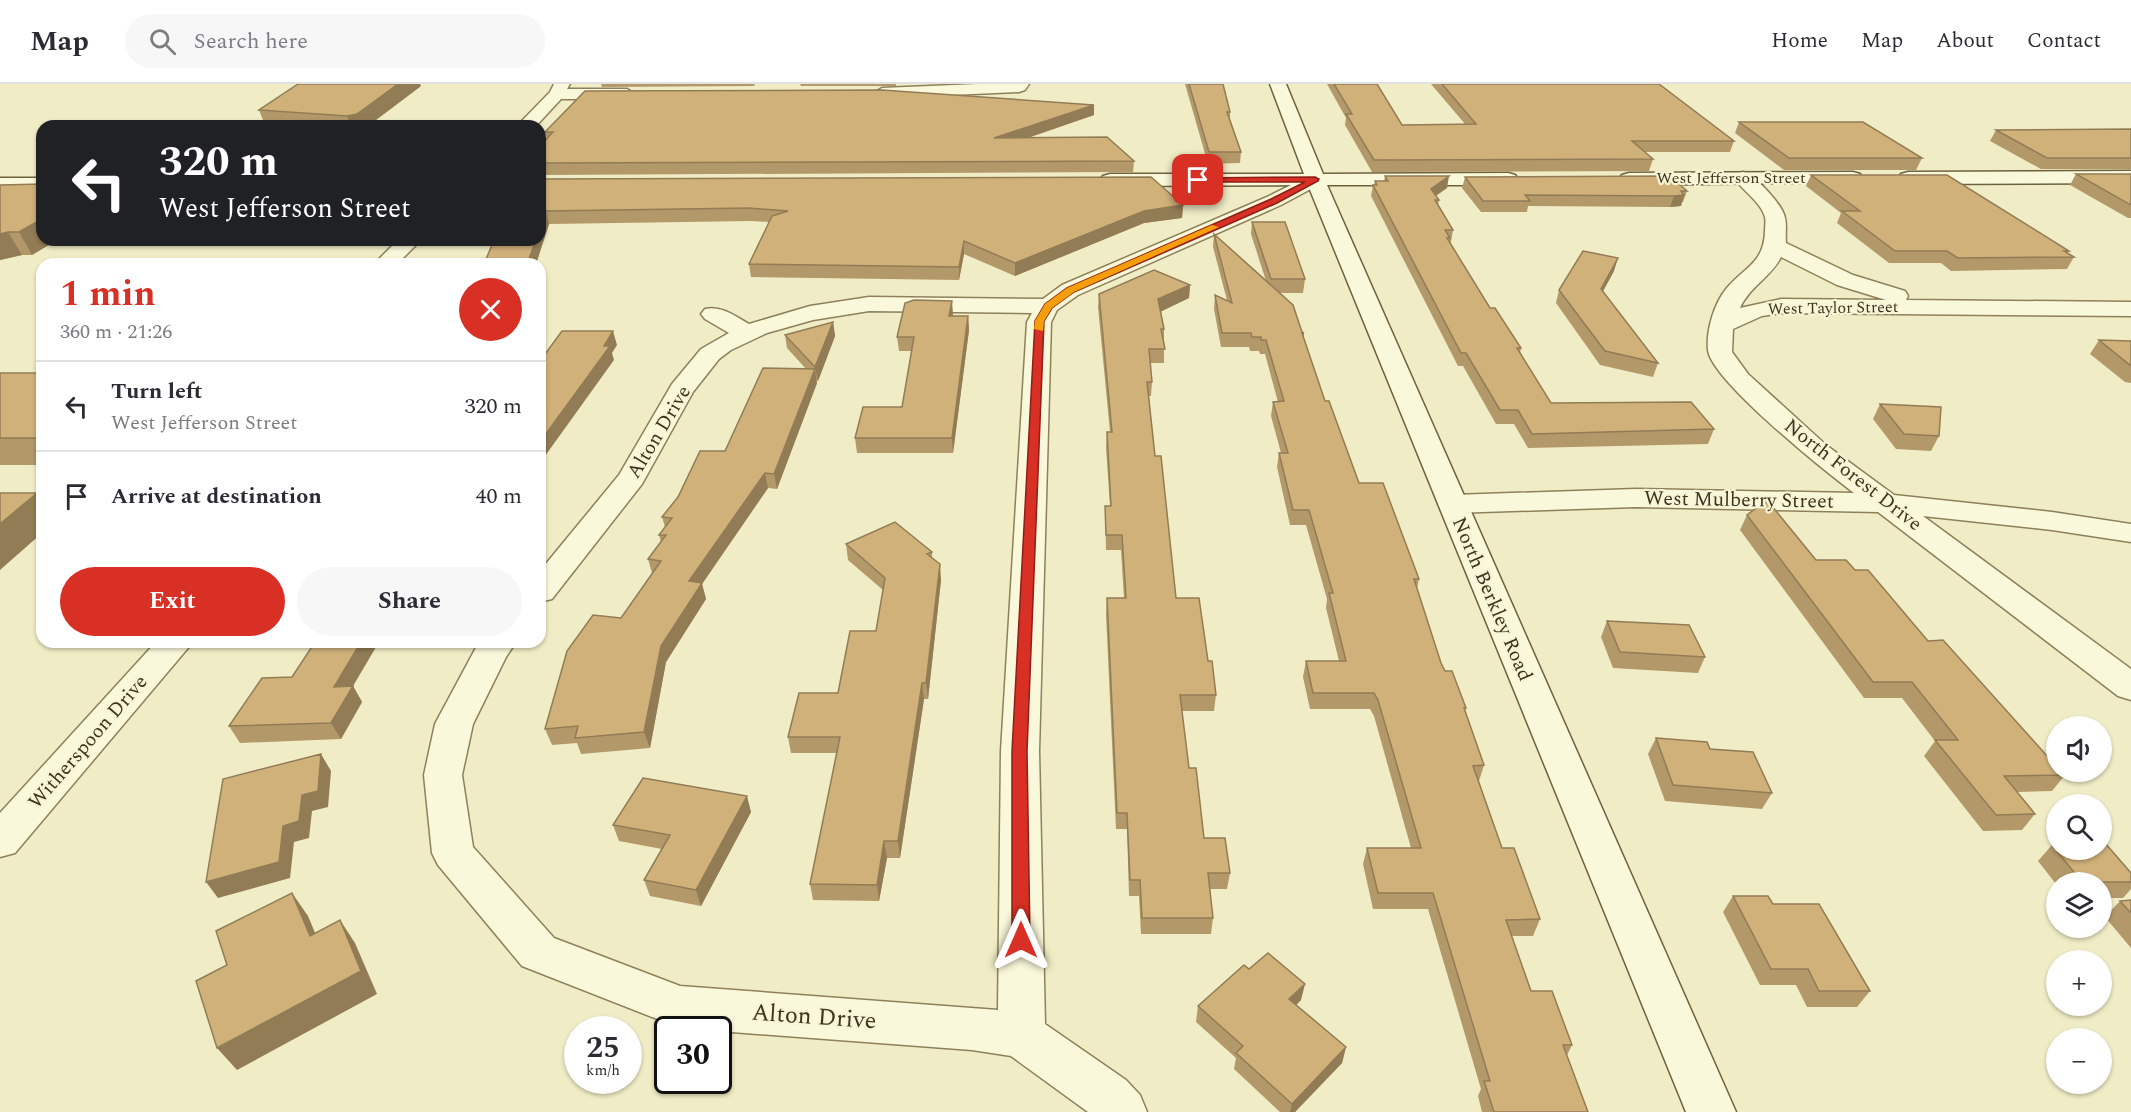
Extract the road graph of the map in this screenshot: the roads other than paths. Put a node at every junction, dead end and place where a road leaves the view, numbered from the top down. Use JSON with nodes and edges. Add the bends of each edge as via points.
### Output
{"nodes":[{"id":1,"x":1021,"y":84,"type":"edge"},
{"id":2,"x":1278,"y":84,"type":"edge"},
{"id":3,"x":560,"y":89,"type":"edge"},
{"id":4,"x":868,"y":93,"type":"edge"},
{"id":5,"x":648,"y":94,"type":"edge"},
{"id":6,"x":532,"y":120,"type":"edge"},
{"id":7,"x":2131,"y":177,"type":"edge"},
{"id":8,"x":1743,"y":178,"type":"junction"},
{"id":9,"x":1315,"y":179,"type":"junction"},
{"id":10,"x":1527,"y":179,"type":"edge"},
{"id":11,"x":1611,"y":179,"type":"edge"},
{"id":12,"x":1089,"y":180,"type":"edge"},
{"id":13,"x":0,"y":184,"type":"edge"},
{"id":14,"x":36,"y":184,"type":"edge"},
{"id":15,"x":404,"y":246,"type":"edge"},
{"id":16,"x":1775,"y":246,"type":"junction"},
{"id":17,"x":391,"y":258,"type":"edge"},
{"id":18,"x":1048,"y":306,"type":"junction"},
{"id":19,"x":1949,"y":306,"type":"junction"},
{"id":20,"x":2131,"y":309,"type":"edge"},
{"id":21,"x":713,"y":314,"type":"dead end"},
{"id":22,"x":1721,"y":326,"type":"junction"},
{"id":23,"x":748,"y":333,"type":"junction"},
{"id":24,"x":1887,"y":503,"type":"junction"},
{"id":25,"x":1453,"y":504,"type":"junction"},
{"id":26,"x":2131,"y":533,"type":"edge"},
{"id":27,"x":546,"y":584,"type":"edge"},
{"id":28,"x":171,"y":648,"type":"edge"},
{"id":29,"x":494,"y":648,"type":"edge"},
{"id":30,"x":2131,"y":687,"type":"edge"},
{"id":31,"x":0,"y":841,"type":"edge"},
{"id":32,"x":1021,"y":1035,"type":"junction"},
{"id":33,"x":1122,"y":1112,"type":"edge"},
{"id":34,"x":1712,"y":1112,"type":"edge"}],
"edges":[{"from":1,"to":4,"type":"street","via":[[991,90]]},
{"from":2,"to":9,"type":"street","name":"North Berkley Road"},
{"from":3,"to":5,"type":"street"},
{"from":3,"to":6,"type":"street"},
{"from":7,"to":8,"type":"street","name":"West Jefferson Street"},
{"from":8,"to":11,"type":"street","name":"West Jefferson Street"},
{"from":8,"to":16,"type":"street","via":[[1775,216]]},
{"from":9,"to":10,"type":"street"},
{"from":9,"to":12,"type":"street"},
{"from":9,"to":18,"type":"street","via":[[1274,201],[1070,290]]},
{"from":9,"to":25,"type":"street","name":"North Berkley Road"},
{"from":13,"to":14,"type":"street"},
{"from":15,"to":17,"type":"street"},
{"from":16,"to":19,"type":"street","name":"West Taylor Street","via":[[1878,292]]},
{"from":16,"to":22,"type":"street","name":"North Forest Drive","via":[[1769,260],[1735,293]]},
{"from":18,"to":23,"type":"street","name":"Alton Drive","via":[[869,304],[810,313]]},
{"from":18,"to":32,"type":"street","via":[[1040,321],[1020,751]]},
{"from":19,"to":20,"type":"street","name":"West Taylor Street"},
{"from":19,"to":22,"type":"street","name":"West Taylor Street","via":[[1781,306],[1756,310]]},
{"from":21,"to":23,"type":"street"},
{"from":22,"to":24,"type":"street","name":"North Forest Drive","via":[[1720,352],[1739,379],[1816,451]]},
{"from":23,"to":27,"type":"street","name":"Alton Drive","via":[[710,354],[681,390],[633,478]]},
{"from":24,"to":25,"type":"street","name":"West Mulberry Street","via":[[1636,498]]},
{"from":24,"to":26,"type":"street","name":"West Mulberry Street"},
{"from":24,"to":30,"type":"street","name":"North Forest Drive"},
{"from":25,"to":34,"type":"street","name":"North Berkley Road"},
{"from":28,"to":31,"type":"street","name":"Witherspoon Drive"},
{"from":29,"to":32,"type":"street","name":"Alton Drive","via":[[454,724],[443,776],[453,853],[538,952],[680,1006]]},
{"from":32,"to":33,"type":"street","via":[[1108,1097]]}]}
